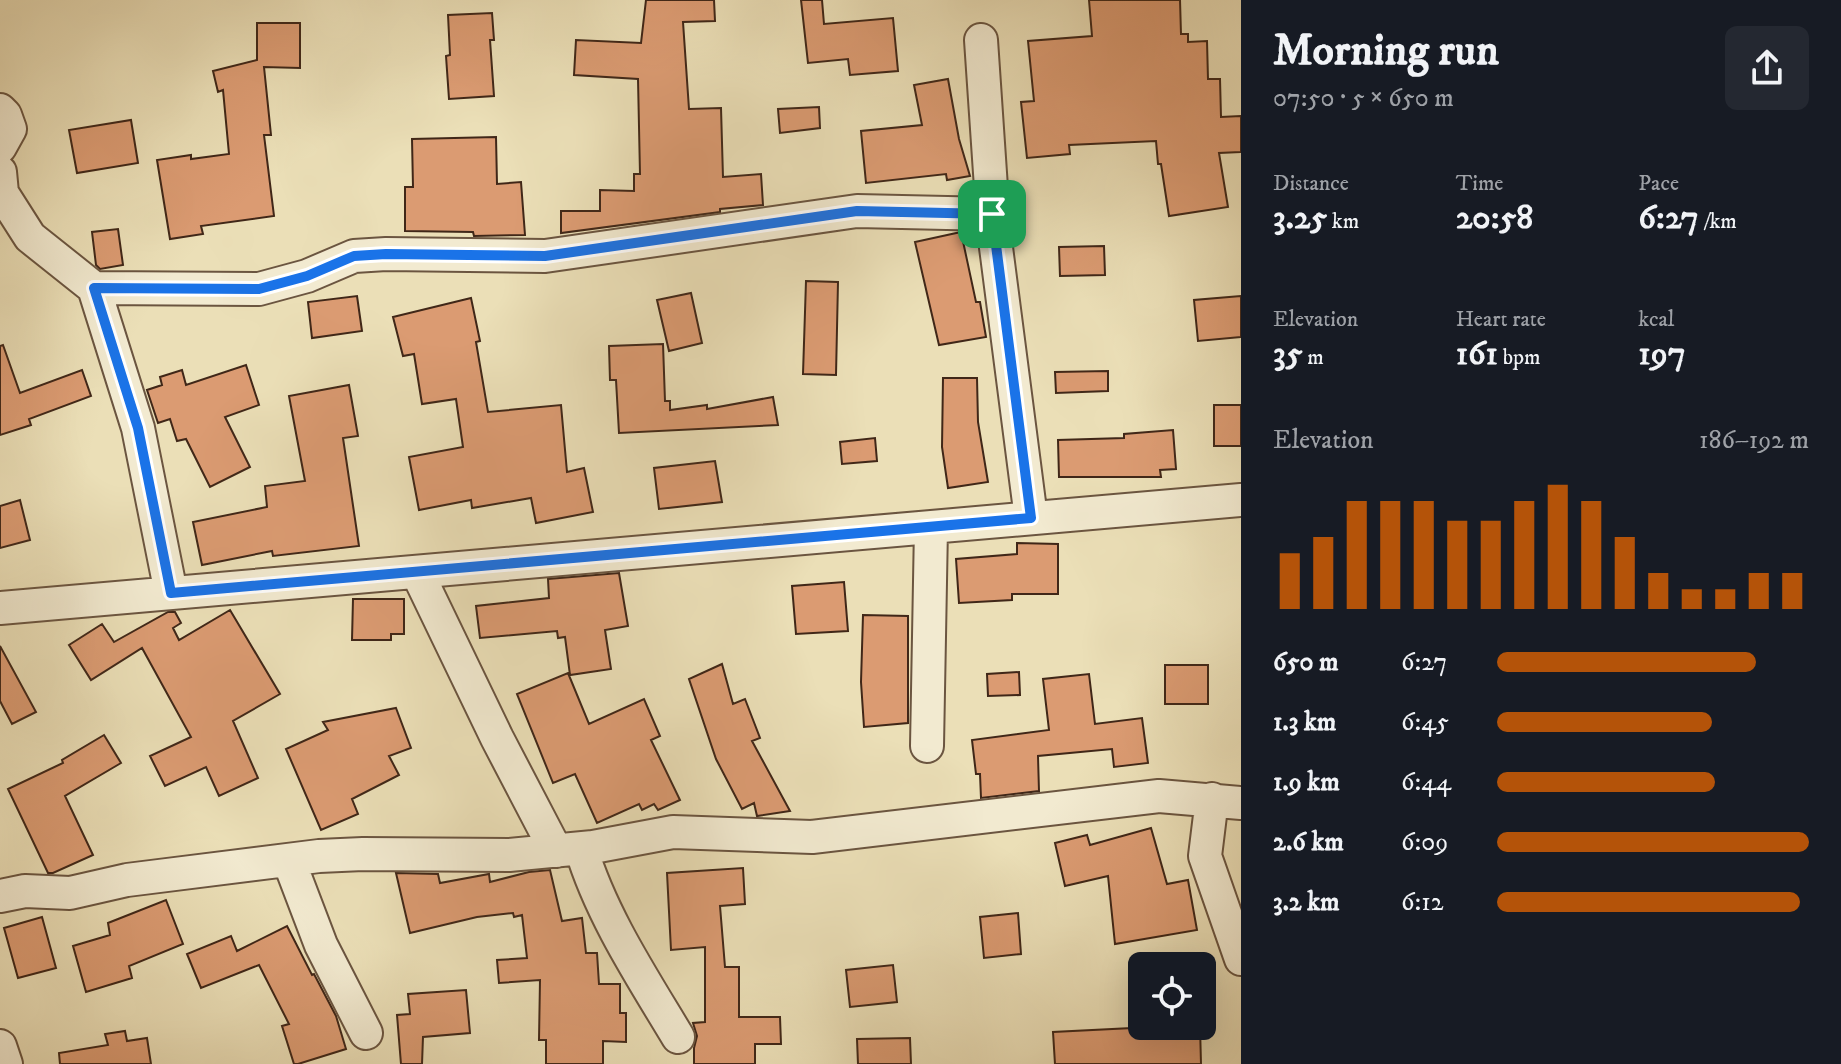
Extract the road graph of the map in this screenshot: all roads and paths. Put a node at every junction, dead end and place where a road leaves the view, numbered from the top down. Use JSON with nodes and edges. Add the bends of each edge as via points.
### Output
{"nodes":[{"id":1,"x":981,"y":40,"type":"dead end"},
{"id":2,"x":0,"y":110,"type":"edge"},
{"id":3,"x":0,"y":147,"type":"edge"},
{"id":4,"x":0,"y":172,"type":"edge"},
{"id":5,"x":992,"y":214,"type":"junction"},
{"id":6,"x":94,"y":288,"type":"junction"},
{"id":7,"x":1241,"y":500,"type":"edge"},
{"id":8,"x":1031,"y":518,"type":"junction"},
{"id":9,"x":931,"y":527,"type":"junction"},
{"id":10,"x":417,"y":572,"type":"junction"},
{"id":11,"x":171,"y":593,"type":"junction"},
{"id":12,"x":0,"y":608,"type":"edge"},
{"id":13,"x":927,"y":746,"type":"dead end"},
{"id":14,"x":1227,"y":801,"type":"edge"},
{"id":15,"x":568,"y":849,"type":"junction"},
{"id":16,"x":289,"y":861,"type":"junction"},
{"id":17,"x":0,"y":896,"type":"edge"},
{"id":18,"x":1241,"y":959,"type":"edge"},
{"id":19,"x":366,"y":1033,"type":"dead end"},
{"id":20,"x":678,"y":1037,"type":"dead end"},
{"id":21,"x":0,"y":1046,"type":"edge"},
{"id":22,"x":6,"y":1064,"type":"edge"}],
"edges":[{"from":1,"to":5,"type":"street"},
{"from":2,"to":3,"type":"street","via":[[10,129]]},
{"from":4,"to":6,"type":"street","via":[[2,193],[30,237]]},
{"from":5,"to":6,"type":"street","via":[[857,211],[545,256],[354,256],[259,289]]},
{"from":5,"to":8,"type":"street"},
{"from":6,"to":11,"type":"street","via":[[138,428]]},
{"from":7,"to":8,"type":"street"},
{"from":8,"to":9,"type":"street"},
{"from":9,"to":10,"type":"street"},
{"from":9,"to":13,"type":"street"},
{"from":10,"to":11,"type":"street"},
{"from":10,"to":15,"type":"street","via":[[497,738]]},
{"from":11,"to":12,"type":"street"},
{"from":14,"to":15,"type":"street","via":[[1159,796],[812,837],[673,832]]},
{"from":14,"to":18,"type":"street","via":[[1205,856]]},
{"from":15,"to":16,"type":"street"},
{"from":15,"to":20,"type":"street"},
{"from":16,"to":17,"type":"street","via":[[127,880],[70,893]]},
{"from":16,"to":19,"type":"street","via":[[321,945]]},
{"from":21,"to":22,"type":"street"}]}
